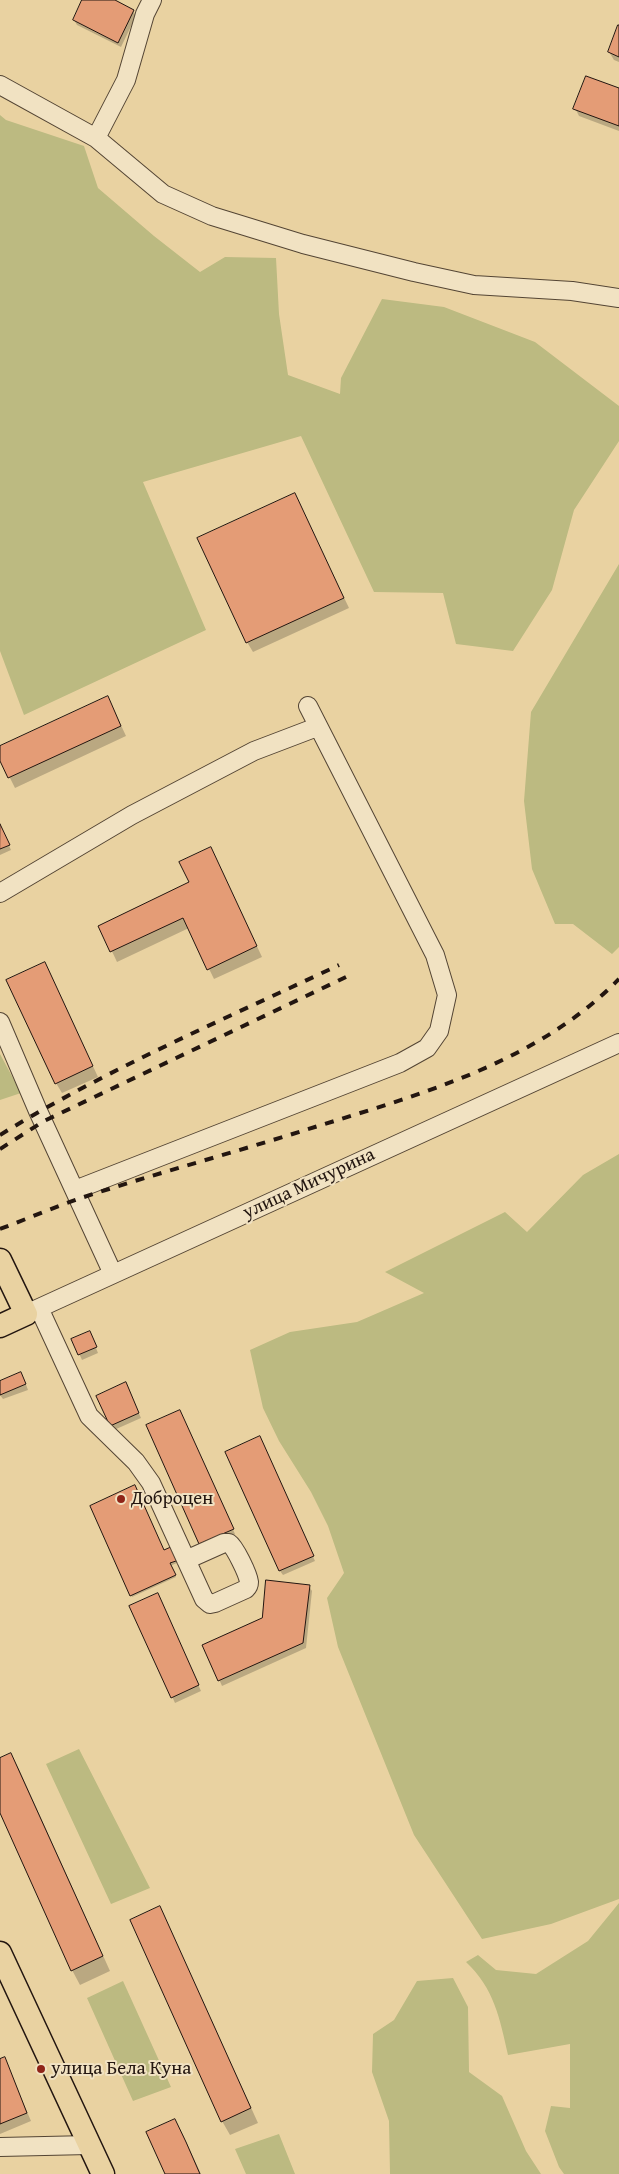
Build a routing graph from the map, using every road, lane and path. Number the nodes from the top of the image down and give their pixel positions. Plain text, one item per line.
1 (152, 0) edge
2 (0, 85) edge
3 (96, 138) junction
4 (619, 298) edge
5 (308, 706) dead end
6 (317, 727) junction
7 (0, 893) edge
8 (0, 1022) edge
9 (619, 1043) edge
10 (75, 1190) junction
11 (0, 1260) edge
12 (113, 1274) junction
13 (32, 1311) junction
14 (0, 1326) edge
15 (186, 1560) dead end
16 (0, 1953) edge
17 (89, 2145) junction
18 (0, 2146) edge
19 (103, 2174) edge

1 - 3 street
2 - 3 street
3 - 4 street
5 - 6 street
6 - 7 street
6 - 10 street
8 - 10 street
9 - 12 street, улица Мичурина
10 - 12 street
11 - 13 main road
12 - 13 street, улица Мичурина
13 - 14 main road, улица Мичурина
13 - 15 street
16 - 17 main road
17 - 18 street
17 - 19 main road

